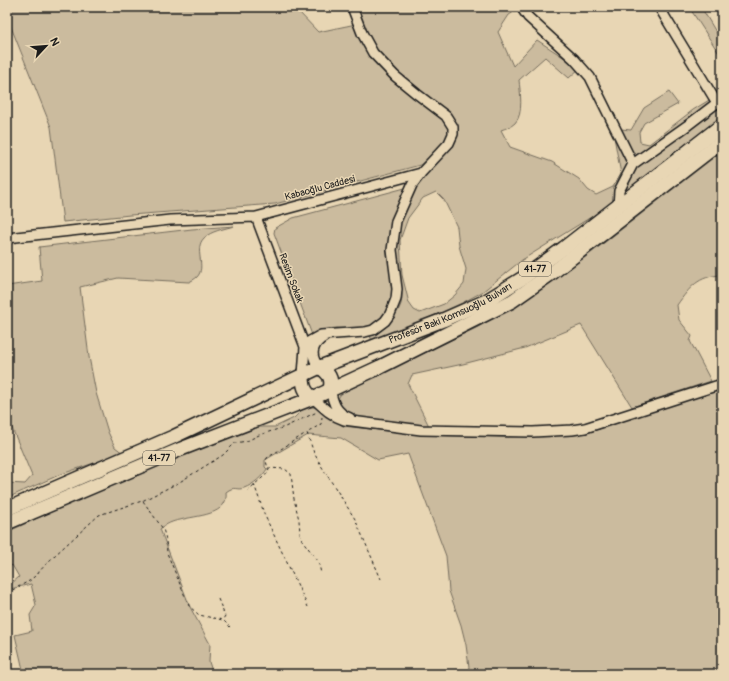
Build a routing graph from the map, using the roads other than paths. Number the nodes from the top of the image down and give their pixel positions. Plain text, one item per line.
1 (352, 7) edge
2 (521, 7) edge
3 (659, 7) edge
4 (720, 101) edge
5 (722, 125) edge
6 (722, 141) edge
7 (633, 164) junction
8 (421, 173) junction
9 (618, 207) junction
10 (256, 217) junction
11 (7, 238) edge
12 (331, 334) junction
13 (305, 347) junction
14 (320, 367) junction
15 (303, 375) junction
16 (722, 384) edge
17 (330, 389) junction
18 (313, 398) junction
19 (357, 421) junction
20 (60, 486) junction
21 (7, 504) edge
22 (7, 509) edge
23 (7, 523) edge

1 - 8 street
2 - 7 street
3 - 4 street
4 - 7 street
5 - 9 highway, Profesör Baki Komsuoğlu Bulvarı / 41-77
6 - 17 highway, Profesör Baki Komsuoğlu Bulvarı / 41-77
7 - 9 street
8 - 10 street, Kabaoğlu Caddesi
8 - 12 street
9 - 14 highway, Profesör Baki Komsuoğlu Bulvarı / 41-77
10 - 11 street, Kabaoğlu Caddesi
10 - 13 street, Resim Sokak
12 - 13 street
12 - 14 street
13 - 15 street
14 - 15 highway
14 - 17 highway
15 - 18 highway
15 - 20 highway, 41-77
16 - 19 street
17 - 18 highway
17 - 19 street
18 - 19 street
18 - 23 highway, 41-77
20 - 21 highway, 41-77
20 - 22 highway

